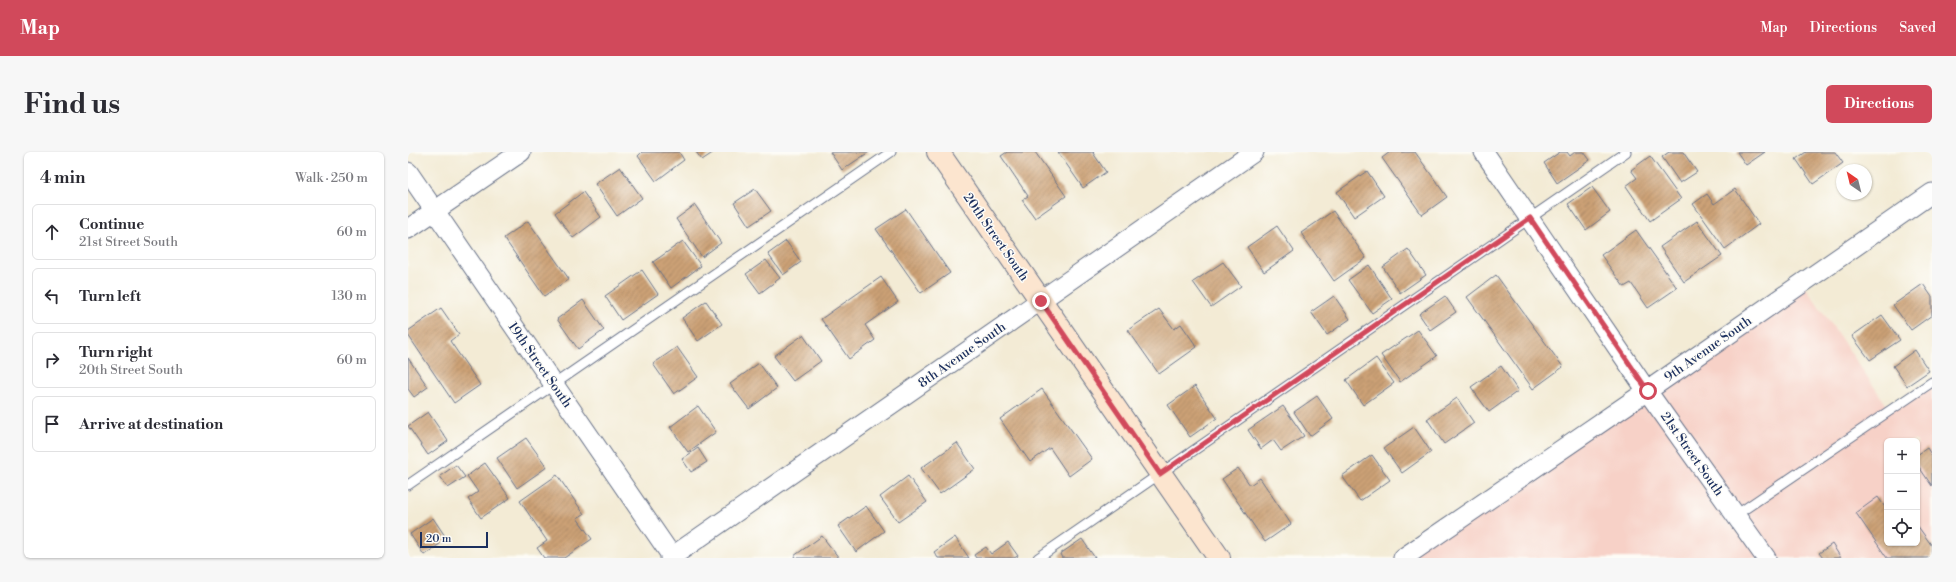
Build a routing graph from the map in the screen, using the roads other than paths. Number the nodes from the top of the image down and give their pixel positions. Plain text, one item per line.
1 (521, 152) edge
2 (891, 152) edge
3 (938, 152) edge
4 (1254, 152) edge
5 (1484, 152) edge
6 (1626, 152) edge
7 (408, 172) edge
8 (1932, 193) edge
9 (434, 212) junction
10 (1530, 218) junction
11 (408, 229) edge
12 (1041, 301) junction
13 (1932, 382) edge
14 (553, 384) junction
15 (1648, 391) junction
16 (1160, 474) junction
17 (408, 485) edge
18 (1736, 515) junction
19 (672, 558) edge
20 (1038, 558) edge
21 (1219, 558) edge
22 (1403, 558) edge
23 (1766, 558) edge

1 - 9 street
2 - 14 lane
3 - 12 street, 20th Street South
4 - 12 street, 8th Avenue South
5 - 10 street, 21st Street South
6 - 10 lane
7 - 9 street, 19th Street South
8 - 15 street, 9th Avenue South
9 - 11 street
9 - 14 street, 19th Street South
10 - 15 street, 21st Street South
10 - 16 lane
12 - 16 street, 20th Street South
12 - 19 street, 8th Avenue South
13 - 18 lane
14 - 17 lane
14 - 19 street, 19th Street South
15 - 18 street, 21st Street South
15 - 22 street, 9th Avenue South
16 - 20 lane
16 - 21 street, 20th Street South
18 - 23 street, 21st Street South

